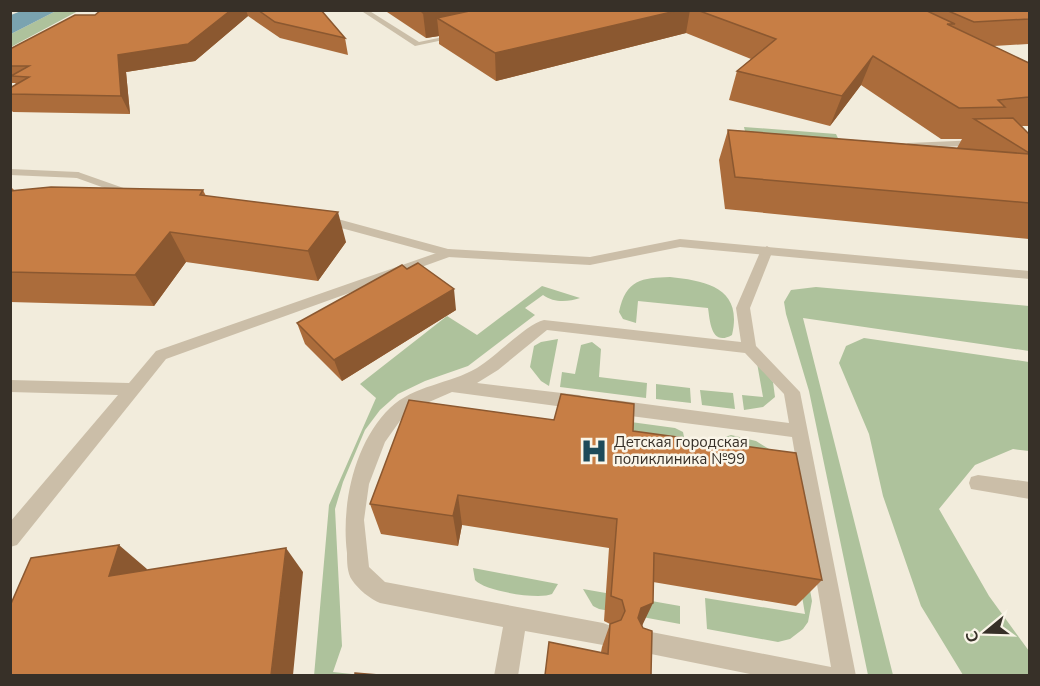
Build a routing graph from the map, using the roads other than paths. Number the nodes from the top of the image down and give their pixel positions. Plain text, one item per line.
1 (363, 10) edge
2 (465, 35) edge
3 (986, 143) edge
4 (908, 146) edge
5 (10, 172) edge
6 (145, 195) edge
7 (310, 215) edge
8 (767, 250) junction
9 (448, 253) junction
10 (1029, 275) edge
11 (749, 348) junction
12 (10, 386) edge
13 (454, 386) junction
14 (131, 389) junction
15 (799, 431) junction
16 (978, 483) dead end
17 (1029, 491) edge
18 (10, 538) edge
19 (516, 618) junction
20 (603, 634) dead end
21 (641, 641) edge
22 (506, 675) edge
23 (823, 675) edge
24 (844, 675) edge

1 - 2 street
3 - 4 street
5 - 6 street
7 - 9 street
8 - 9 street
8 - 10 street
8 - 11 street
9 - 14 street
11 - 13 street
11 - 15 street
12 - 14 street
13 - 15 street
13 - 19 street
14 - 18 street
15 - 24 street
16 - 17 street
19 - 20 street
19 - 22 street
21 - 23 street

